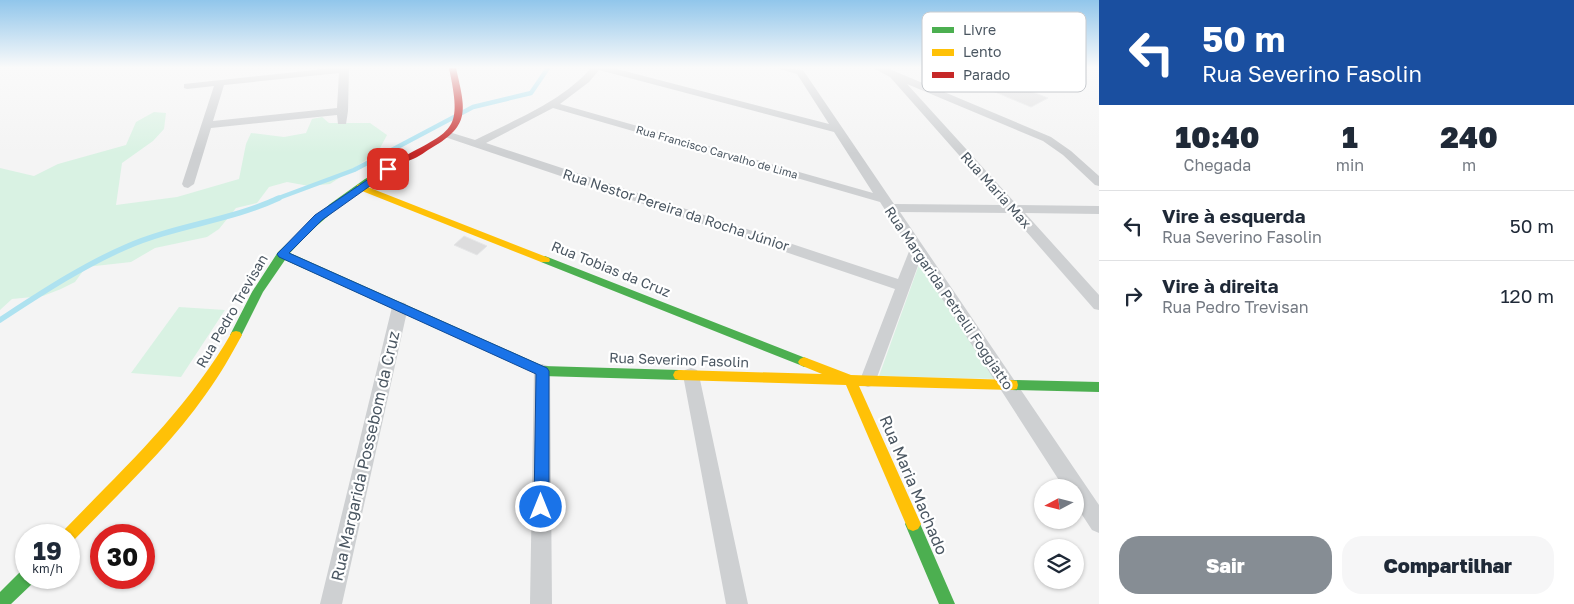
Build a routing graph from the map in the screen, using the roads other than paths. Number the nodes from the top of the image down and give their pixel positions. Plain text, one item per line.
1 (215, 96) edge
2 (343, 96) edge
3 (458, 96) edge
4 (562, 96) edge
5 (709, 96) edge
6 (819, 96) edge
7 (913, 96) edge
8 (946, 96) edge
9 (550, 104) junction
10 (343, 111) junction
11 (342, 122) dead end
12 (206, 125) junction
13 (838, 130) junction
14 (448, 135) junction
15 (476, 144) junction
16 (1099, 182) edge
17 (188, 184) dead end
18 (360, 187) junction
19 (887, 204) junction
20 (1013, 209) junction
21 (1099, 210) edge
22 (917, 249) junction
23 (282, 254) junction
24 (903, 286) junction
25 (1099, 305) edge
26 (400, 307) junction
27 (542, 371) junction
28 (691, 375) junction
29 (850, 380) junction
30 (868, 380) junction
31 (1007, 384) junction
32 (1099, 387) edge
33 (1099, 523) edge
34 (80, 524) edge
35 (15, 589) edge
36 (0, 603) edge
37 (330, 604) edge
38 (541, 604) edge
39 (737, 604) edge
40 (948, 604) edge

1 - 12 street
2 - 10 street
3 - 14 street
4 - 9 street
5 - 13 street
6 - 13 street, Rua Margarida Petrelli Foggiatto
7 - 20 street, Rua Maria Max
8 - 16 street
9 - 15 street
9 - 19 street, Rua Francisco Carvalho de Lima
10 - 11 street
10 - 12 street
12 - 17 street
13 - 19 street, Rua Margarida Petrelli Foggiatto
14 - 15 street, Rua Nestor Pereira da Rocha Júnior
14 - 18 street, Rua Pedro Trevisan
15 - 24 street, Rua Nestor Pereira da Rocha Júnior
18 - 23 street, Rua Pedro Trevisan
18 - 29 street, Rua Tobias da Cruz
19 - 20 street, Rua Francisco Carvalho de Lima
19 - 22 street, Rua Margarida Petrelli Foggiatto
20 - 21 street, Rua Francisco Carvalho de Lima
20 - 25 street, Rua Maria Max
22 - 24 street
22 - 31 street, Rua Margarida Petrelli Foggiatto
23 - 26 street, Rua Severino Fasolin
23 - 34 street, Rua Pedro Trevisan
24 - 30 street
26 - 27 street, Rua Severino Fasolin
26 - 37 street, Rua Margarida Possebom da Cruz
27 - 28 street, Rua Severino Fasolin
27 - 38 street
28 - 29 street, Rua Severino Fasolin
28 - 39 street
29 - 30 street, Rua Severino Fasolin
29 - 40 street, Rua Maria Machado
30 - 31 street, Rua Severino Fasolin
31 - 32 street, Rua Severino Fasolin
31 - 33 street, Rua Margarida Petrelli Foggiatto
35 - 36 street

